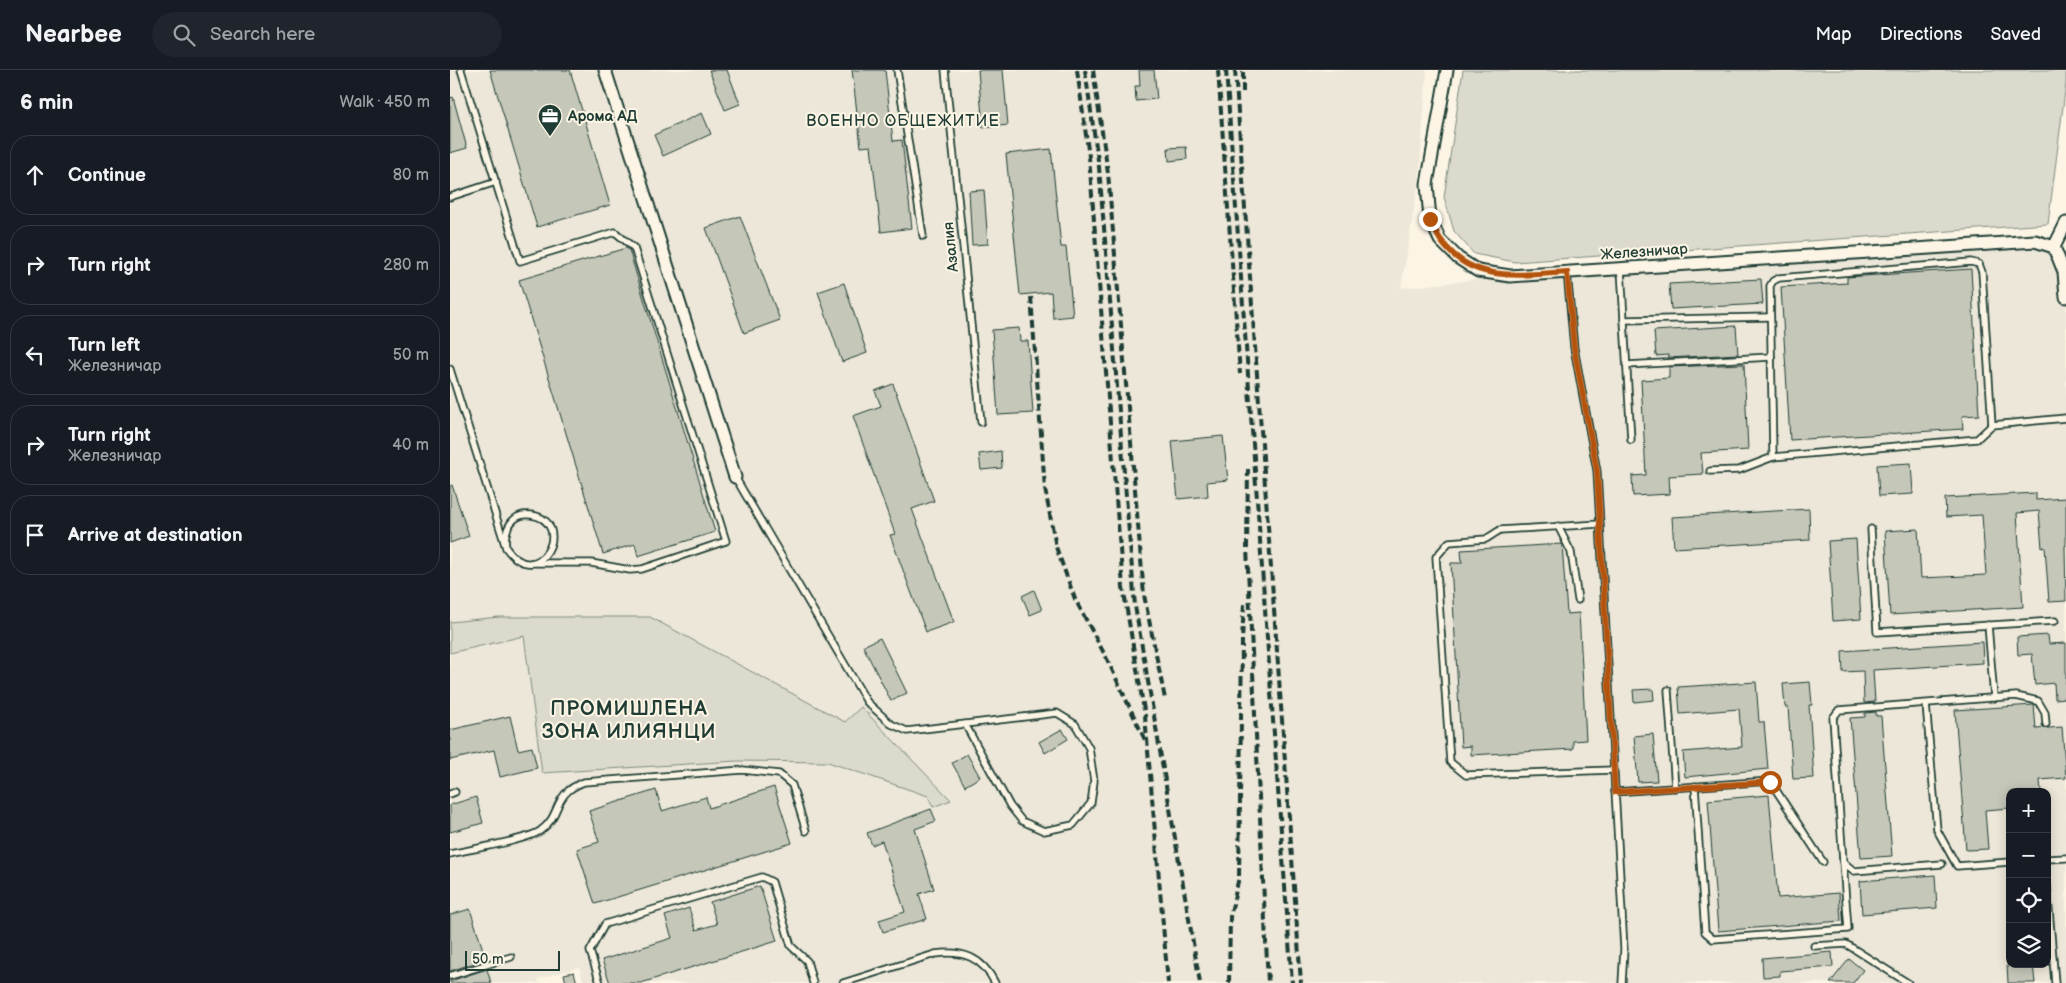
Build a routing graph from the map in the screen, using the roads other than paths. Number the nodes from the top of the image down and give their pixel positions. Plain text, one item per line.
1 (461, 70) edge
2 (604, 70) edge
3 (897, 70) edge
4 (945, 70) edge
5 (1447, 70) edge
6 (496, 182) junction
7 (450, 197) edge
8 (2066, 223) edge
9 (923, 236) dead end
10 (2054, 247) junction
11 (1621, 268) junction
12 (1567, 272) junction
13 (2066, 297) edge
14 (1769, 316) junction
15 (1624, 320) junction
16 (1771, 357) junction
17 (1627, 365) junction
18 (450, 369) edge
19 (2066, 418) edge
20 (981, 422) dead end
21 (1992, 426) junction
22 (1631, 440) dead end
23 (1773, 457) junction
24 (1710, 470) dead end
25 (734, 477) joint
26 (1600, 524) junction
27 (1558, 526) junction
28 (1871, 529) dead end
29 (506, 548) junction
30 (531, 563) junction
31 (1578, 600) dead end
32 (2055, 621) dead end
33 (1988, 625) junction
34 (1668, 690) dead end
35 (1994, 698) junction
36 (1926, 704) junction
37 (965, 724) junction
38 (2046, 724) dead end
39 (1614, 770) junction
40 (1695, 786) junction
41 (1675, 788) junction
42 (1615, 792) junction
43 (806, 831) dead end
44 (450, 854) edge
45 (2066, 858) edge
46 (2051, 859) edge
47 (1823, 862) dead end
48 (1843, 862) junction
49 (2006, 862) edge
50 (1942, 864) dead end
51 (2050, 923) edge
52 (1814, 946) dead end
53 (511, 957) dead end
54 (450, 976) edge
55 (600, 983) edge
56 (814, 983) edge
57 (843, 983) edge
58 (995, 983) edge
59 (1622, 983) edge
60 (1908, 983) edge
61 (2055, 983) edge

1 - 6 lane
2 - 25 street
3 - 9 lane
4 - 20 lane, Азалия
5 - 12 street, Железничар
6 - 7 lane
6 - 30 lane
8 - 10 street
10 - 11 street, Железничар
10 - 13 street
11 - 12 street, Железничар
11 - 15 lane
12 - 26 lane
14 - 15 lane
14 - 16 lane
14 - 21 lane
15 - 17 lane
16 - 17 lane
16 - 23 lane
17 - 22 lane
18 - 29 lane
19 - 21 lane
21 - 23 lane
23 - 24 lane
25 - 37 lane
26 - 27 lane
26 - 39 lane
27 - 31 lane
27 - 39 lane
28 - 33 lane
29 - 30 lane
29 - 30 lane
32 - 33 lane
33 - 35 lane
34 - 41 lane
35 - 36 lane
35 - 38 lane
36 - 48 lane
36 - 49 lane
37 - 37 lane
39 - 42 lane
40 - 41 lane
40 - 47 lane
40 - 48 lane
41 - 42 lane
42 - 59 lane
43 - 44 lane
45 - 46 lane
48 - 50 lane
51 - 61 lane
52 - 60 lane
53 - 54 lane
55 - 56 lane
57 - 58 lane

